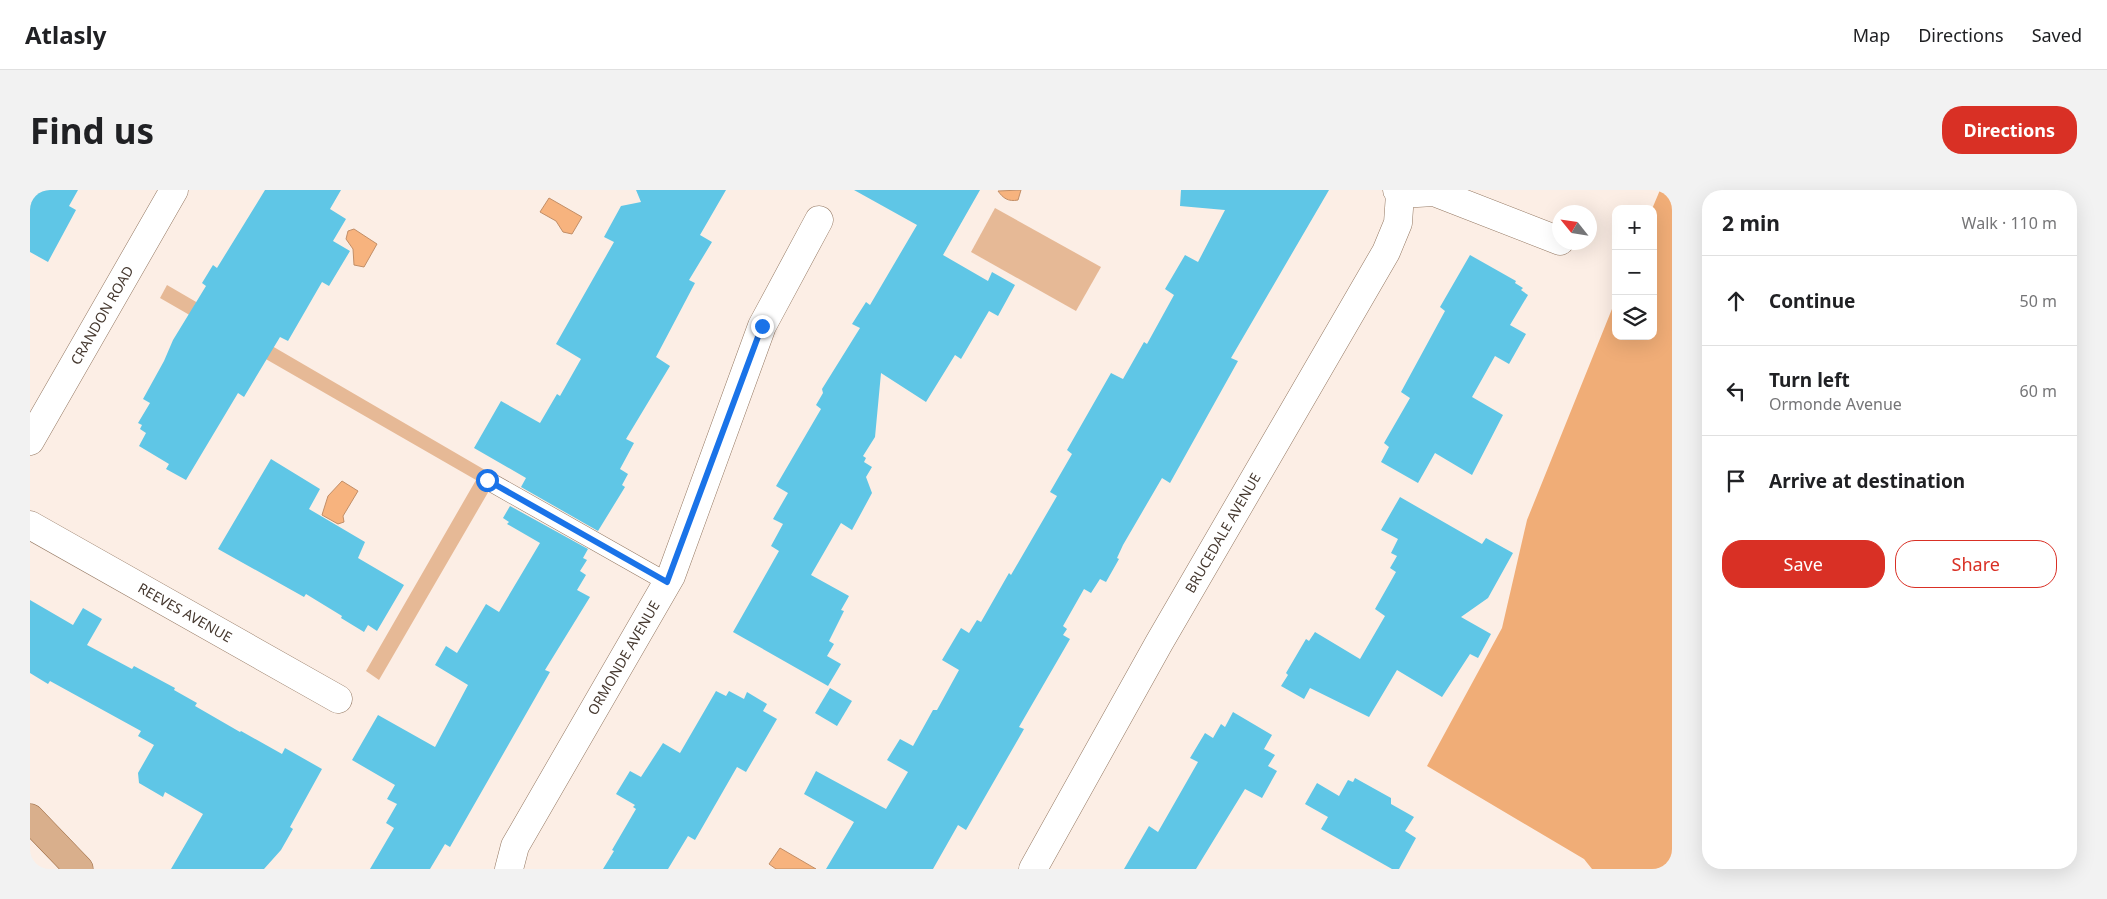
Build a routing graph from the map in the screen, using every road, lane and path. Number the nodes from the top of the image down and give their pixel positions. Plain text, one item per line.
1 (174, 190) edge
2 (1399, 192) edge
3 (819, 220) dead end
4 (1552, 238) edge
5 (30, 440) edge
6 (487, 480) dead end
7 (30, 525) edge
8 (667, 582) junction
9 (338, 700) dead end
10 (30, 818) edge
11 (79, 869) edge
12 (509, 869) edge
13 (1033, 869) edge

1 - 5 street, CRANDON ROAD
2 - 4 street
2 - 13 street, BRUCEDALE AVENUE
3 - 8 street, ORMONDE AVENUE
6 - 8 lane
7 - 9 street, REEVES AVENUE
8 - 12 street, ORMONDE AVENUE
10 - 11 main road

